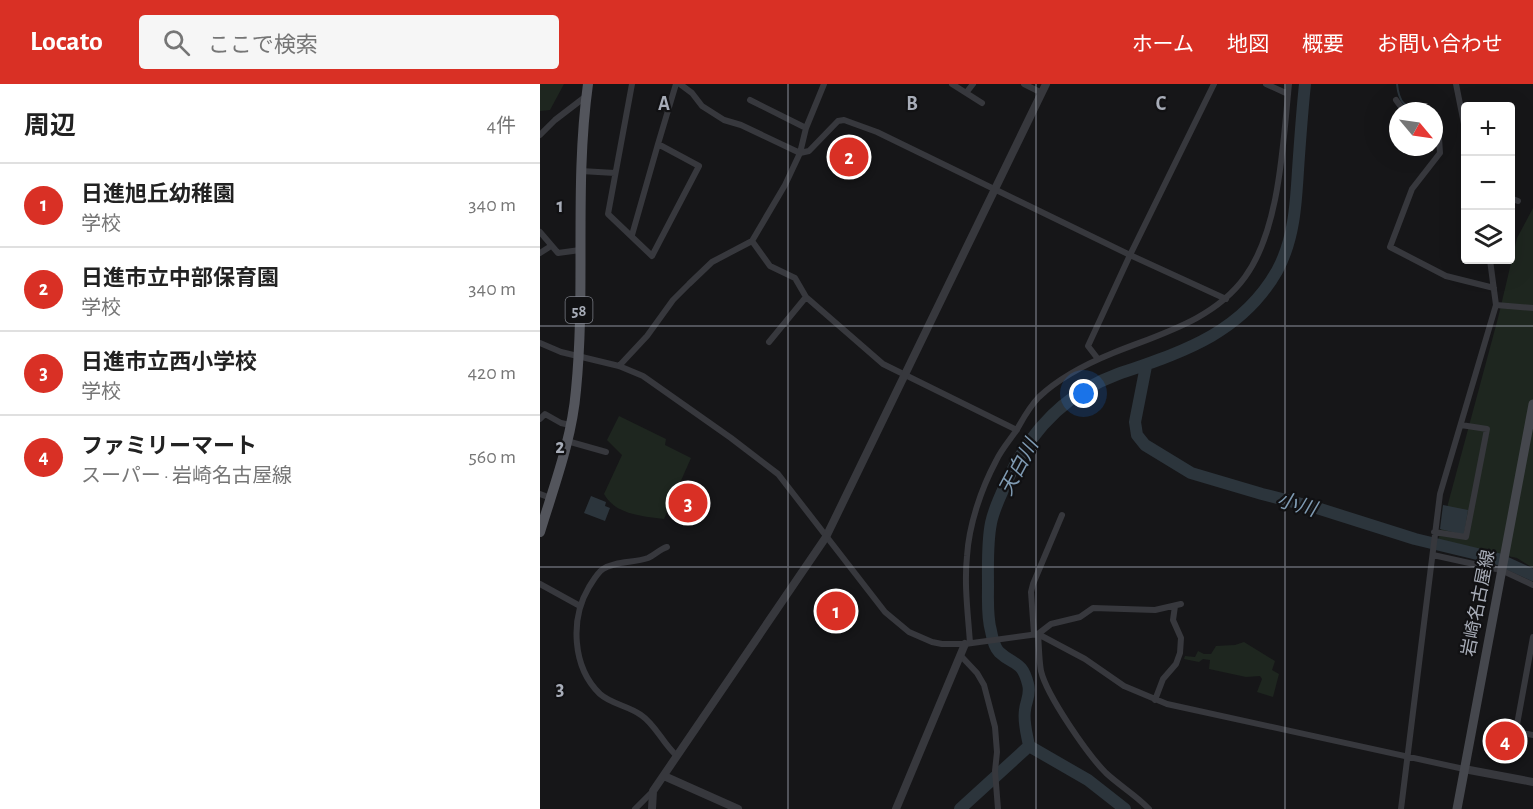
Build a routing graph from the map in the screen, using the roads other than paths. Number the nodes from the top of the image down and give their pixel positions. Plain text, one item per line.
1 (588, 84) edge
2 (632, 84) edge
3 (678, 84) edge
4 (824, 84) edge
5 (952, 84) edge
6 (973, 84) edge
7 (1024, 84) edge
8 (1046, 84) edge
9 (1214, 84) edge
10 (1266, 84) edge
11 (1289, 84) edge
12 (1456, 84) edge
13 (966, 93) junction
14 (1042, 93) junction
15 (1288, 94) junction
16 (586, 96) junction
17 (750, 100) dead end
18 (982, 103) dead end
19 (1461, 109) edge
20 (806, 128) junction
21 (540, 135) edge
22 (658, 144) junction
23 (800, 153) junction
24 (1438, 156) edge
25 (581, 171) junction
26 (615, 173) junction
27 (996, 188) junction
28 (1515, 200) edge
29 (1518, 201) dead end
30 (540, 232) edge
31 (632, 236) junction
32 (752, 241) junction
33 (550, 246) junction
34 (580, 250) junction
35 (540, 253) edge
36 (1130, 255) junction
37 (1491, 264) edge
38 (1494, 288) junction
39 (806, 297) junction
40 (1226, 299) junction
41 (1496, 305) junction
42 (1533, 308) edge
43 (769, 342) dead end
44 (540, 344) edge
45 (579, 356) junction
46 (1098, 359) junction
47 (619, 366) junction
48 (906, 375) junction
49 (1533, 404) edge
50 (540, 419) edge
51 (570, 425) junction
52 (1461, 425) junction
53 (1017, 430) junction
54 (1530, 437) edge
55 (567, 441) junction
56 (606, 452) dead end
57 (545, 496) edge
58 (1062, 515) dead end
59 (540, 532) edge
60 (1434, 535) junction
61 (826, 537) junction
62 (667, 547) dead end
63 (1433, 553) junction
64 (1502, 568) junction
65 (540, 584) edge
66 (1533, 585) edge
67 (580, 606) junction
68 (1036, 634) junction
69 (1533, 636) edge
70 (968, 643) junction
71 (961, 656) junction
72 (1155, 700) junction
73 (1533, 735) edge
74 (677, 756) junction
75 (1408, 758) junction
76 (1464, 769) junction
77 (664, 776) junction
78 (1533, 782) edge
79 (653, 791) junction
80 (635, 809) edge
81 (652, 809) edge
82 (738, 809) edge
83 (896, 809) edge
84 (998, 809) edge
85 (1149, 809) edge
86 (1401, 809) edge
87 (1457, 809) edge

1 - 16 main road, 58
2 - 26 street
3 - 22 street
3 - 23 street
4 - 20 street
5 - 13 street
6 - 13 street
7 - 14 street
8 - 14 street
9 - 36 street
10 - 15 street
11 - 15 street
12 - 19 street
13 - 18 street
14 - 27 street
15 - 40 street
16 - 21 street
16 - 25 main road, 58
17 - 20 street
20 - 23 street
22 - 31 street
22 - 31 street
23 - 27 street
23 - 32 street
24 - 38 street
25 - 26 street
25 - 34 main road, 58
26 - 31 street
27 - 36 street
27 - 48 street
28 - 29 street
30 - 33 street
32 - 39 street
32 - 47 street
33 - 34 street
33 - 35 street
34 - 45 main road, 58
36 - 40 street
36 - 46 street
37 - 38 street
38 - 41 street
39 - 43 street
39 - 48 street
40 - 46 street
41 - 42 street
41 - 52 street
44 - 45 street
45 - 47 street
45 - 51 main road, 58
46 - 53 street
47 - 61 street
48 - 53 street
48 - 61 street
49 - 54 main road, 岩崎名古屋線
50 - 51 street
51 - 55 main road, 58
52 - 60 street
52 - 60 street
53 - 70 street
54 - 64 main road, 岩崎名古屋線
55 - 56 street
55 - 57 main road, 58
57 - 59 main road, 58
58 - 68 street
60 - 63 street
61 - 70 street
61 - 74 street
62 - 67 street
63 - 64 street
63 - 75 street
64 - 66 street
64 - 76 main road, 岩崎名古屋線
65 - 67 street
67 - 74 street
68 - 70 street
68 - 72 street
68 - 72 street
68 - 85 street
69 - 73 street
70 - 71 street
71 - 83 street
71 - 84 street
72 - 75 street
74 - 77 street
75 - 76 street
75 - 86 street
76 - 78 street
76 - 87 main road, 岩崎名古屋線
77 - 79 street
77 - 82 street
79 - 80 street
79 - 81 street

